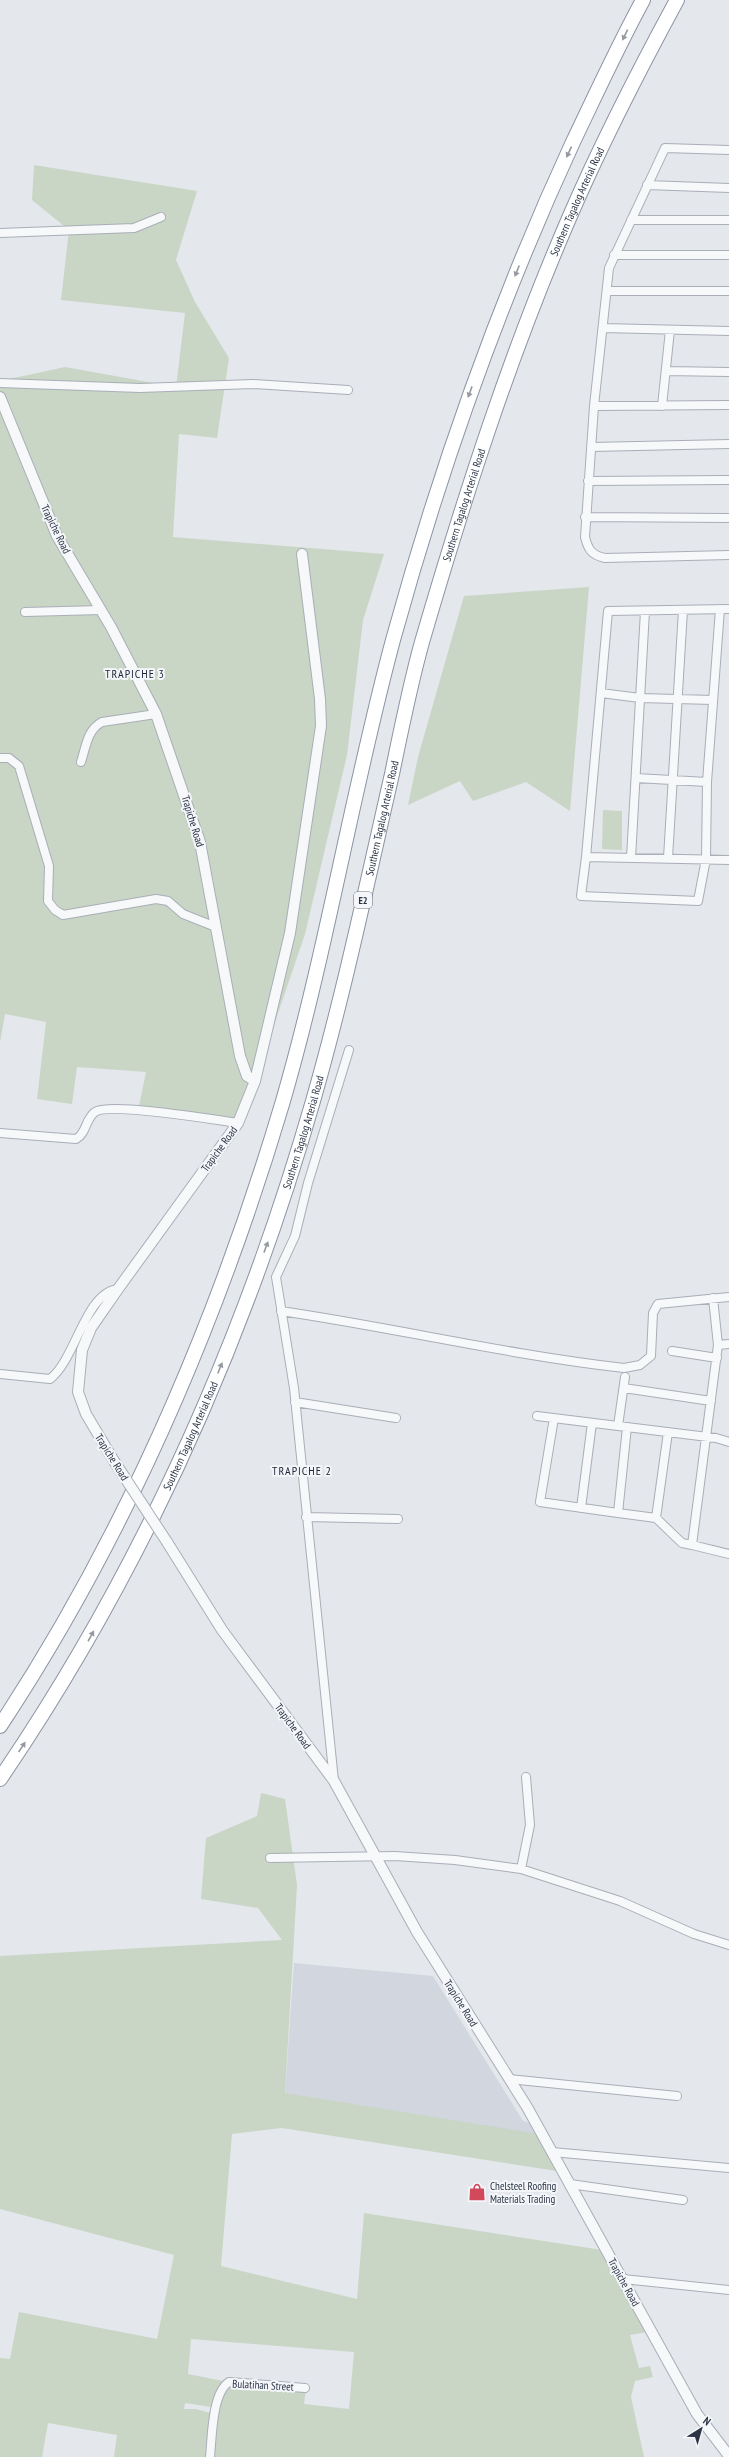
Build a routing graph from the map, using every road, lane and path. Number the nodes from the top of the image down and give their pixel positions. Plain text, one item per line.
1 (643, 0) edge
2 (677, 0) edge
3 (729, 150) edge
4 (647, 185) junction
5 (729, 188) edge
6 (161, 216) dead end
7 (631, 220) junction
8 (729, 220) edge
9 (0, 233) edge
10 (614, 255) junction
11 (729, 255) edge
12 (607, 291) junction
13 (729, 291) edge
14 (603, 328) junction
15 (670, 330) junction
16 (729, 331) edge
17 (666, 371) junction
18 (729, 372) edge
19 (0, 383) edge
20 (348, 390) dead end
21 (0, 398) edge
22 (729, 405) edge
23 (594, 406) junction
24 (662, 406) junction
25 (729, 444) edge
26 (591, 447) junction
27 (729, 480) edge
28 (588, 481) junction
29 (585, 517) junction
30 (729, 518) edge
31 (302, 554) dead end
32 (729, 556) edge
33 (720, 609) junction
34 (729, 609) edge
35 (102, 610) junction
36 (683, 610) junction
37 (645, 611) junction
38 (25, 612) dead end
39 (600, 693) junction
40 (640, 698) junction
41 (677, 700) junction
42 (713, 700) junction
43 (156, 714) junction
44 (0, 758) edge
45 (81, 762) dead end
46 (636, 778) junction
47 (673, 781) junction
48 (707, 782) junction
49 (586, 857) junction
50 (631, 858) junction
51 (668, 858) junction
52 (706, 859) junction
53 (729, 860) edge
54 (216, 927) junction
55 (349, 1050) dead end
56 (255, 1081) junction
57 (238, 1123) junction
58 (0, 1133) edge
59 (118, 1289) junction
60 (729, 1297) edge
61 (713, 1298) junction
62 (281, 1312) junction
63 (729, 1344) edge
64 (718, 1345) junction
65 (672, 1351) dead end
66 (716, 1358) junction
67 (0, 1374) edge
68 (625, 1377) dead end
69 (624, 1388) junction
70 (711, 1401) junction
71 (295, 1402) junction
72 (537, 1416) dead end
73 (396, 1418) dead end
74 (554, 1418) junction
75 (592, 1423) junction
76 (618, 1426) junction
77 (627, 1427) junction
78 (668, 1432) junction
79 (706, 1436) junction
80 (729, 1442) edge
81 (581, 1508) junction
82 (618, 1513) junction
83 (306, 1517) junction
84 (656, 1518) junction
85 (398, 1519) dead end
86 (692, 1545) junction
87 (729, 1554) edge
88 (0, 1726) edge
89 (526, 1777) dead end
90 (0, 1779) edge
91 (334, 1781) junction
92 (375, 1855) junction
93 (270, 1858) dead end
94 (521, 1869) junction
95 (729, 1946) edge
96 (509, 2079) junction
97 (677, 2096) dead end
98 (552, 2152) junction
99 (729, 2168) edge
100 (570, 2184) junction
101 (683, 2200) dead end
102 (623, 2279) junction
103 (729, 2290) edge
104 (305, 2388) dead end
105 (729, 2456) edge
106 (210, 2457) edge

1 -> 88 highway
90 -> 2 highway, Southern Tagalog Arterial Road / E2
3 - 4 street
4 - 5 street
4 - 7 street
6 - 9 street
7 - 8 street
7 - 10 street
10 - 11 street
10 - 12 street
12 - 13 street
12 - 14 street
14 - 15 street
14 - 23 street
15 - 16 street
15 - 17 street
17 - 18 street
17 - 24 street
19 - 20 street
21 - 35 street, Trapiche Road
22 - 24 street
23 - 24 street
23 - 26 street
25 - 26 street
26 - 28 street
27 - 28 street
28 - 29 street
29 - 30 street
29 - 32 street
31 - 56 street
33 - 34 street
33 - 36 street
33 - 42 street
35 - 38 street
35 - 43 street, Trapiche Road
36 - 37 street
36 - 41 street
37 - 39 street
37 - 40 street
39 - 40 street
39 - 49 street
40 - 41 street
40 - 46 street
41 - 42 street
41 - 47 street
42 - 48 street
43 - 45 street
43 - 54 street, Trapiche Road
44 - 54 street
46 - 47 street
46 - 50 street
47 - 48 street
47 - 51 street
48 - 52 street
49 - 50 street
49 - 52 street
50 - 51 street
51 - 52 street
52 - 53 street
54 - 56 street, Trapiche Road
55 - 62 street
56 - 57 street, Trapiche Road
57 - 58 street
57 - 59 street, Trapiche Road
59 - 67 street
59 - 91 street, Trapiche Road, bridge
60 - 61 street
61 - 62 street
61 - 64 street
62 - 71 street
63 - 64 street
64 - 66 street
65 - 66 street
66 - 70 street
68 - 69 street
69 - 70 street
69 - 76 street
70 - 79 street
71 - 73 street
71 - 83 street
72 - 74 street
74 - 75 street
74 - 81 street
75 - 76 street
75 - 81 street
76 - 77 street
77 - 78 street
77 - 82 street
78 - 79 street
78 - 84 street
79 - 80 street
79 - 86 street
81 - 82 street
82 - 84 street
83 - 85 street
83 - 91 street
84 - 86 street
86 - 87 street
89 - 94 street
91 - 92 street, Trapiche Road
92 - 93 street
92 - 94 street
92 - 96 street, Trapiche Road
94 - 95 street
96 - 97 street
96 - 98 street, Trapiche Road
98 - 99 street
98 - 100 street, Trapiche Road
100 - 101 street
100 - 102 street, Trapiche Road
102 - 103 street
102 - 105 street, Trapiche Road
104 - 106 street, Bulatihan Street

